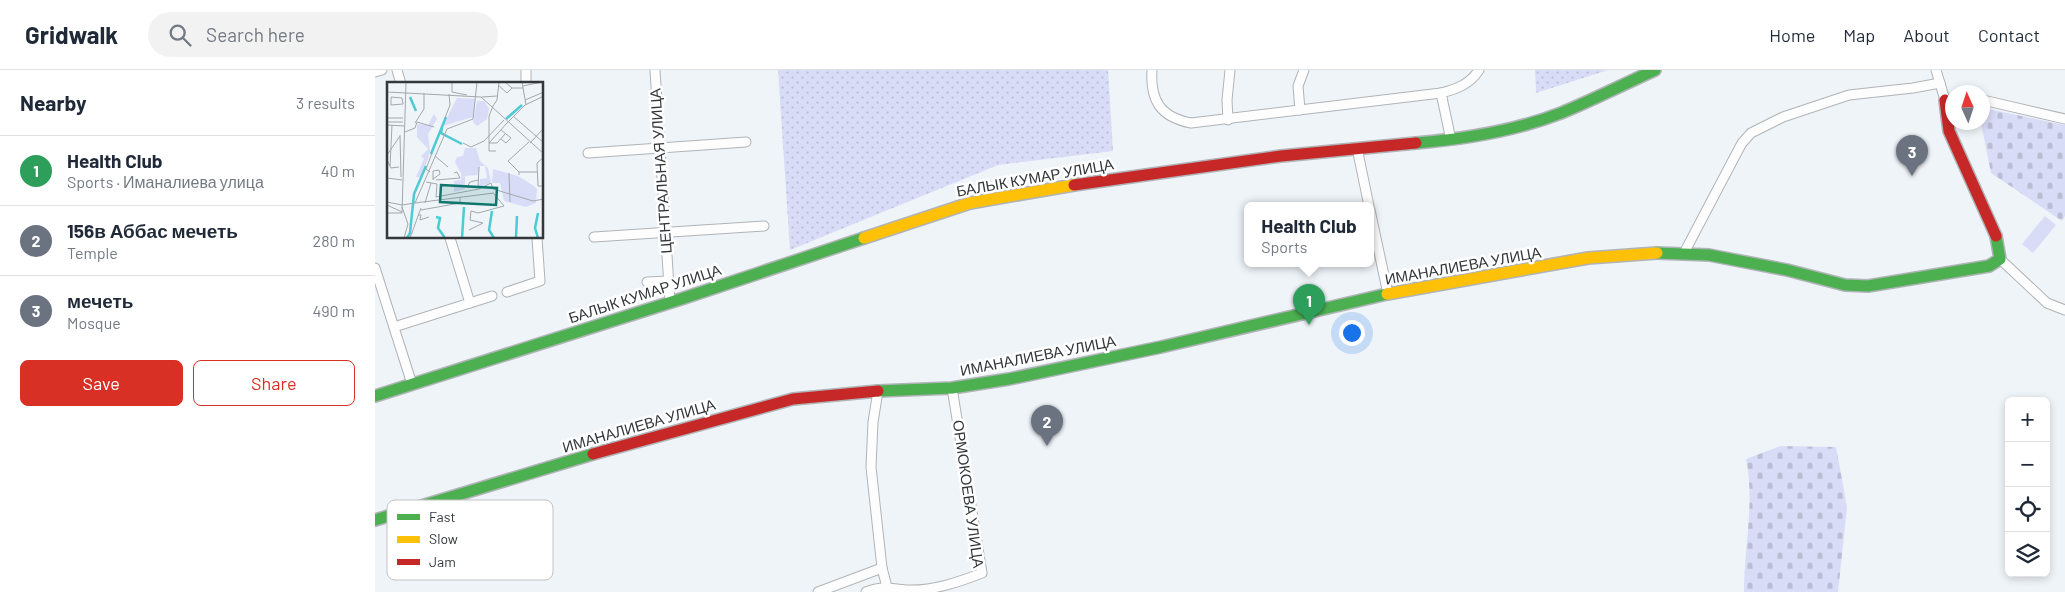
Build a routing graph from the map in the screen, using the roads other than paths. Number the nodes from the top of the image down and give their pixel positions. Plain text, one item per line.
1 (382, 70) edge
2 (655, 70) edge
3 (1152, 70) edge
4 (1230, 70) edge
5 (1304, 70) edge
6 (1479, 70) edge
7 (1655, 70) edge
8 (1936, 70) edge
9 (375, 72) edge
10 (1940, 82) junction
11 (1945, 91) edge
12 (1441, 93) junction
13 (1990, 102) edge
14 (1300, 110) junction
15 (2065, 119) edge
16 (1228, 120) junction
17 (1949, 130) edge
18 (1451, 140) junction
19 (746, 142) dead end
20 (1357, 148) junction
21 (660, 149) junction
22 (588, 153) dead end
23 (1368, 202) edge
24 (764, 226) dead end
25 (1374, 229) edge
26 (665, 232) junction
27 (594, 237) dead end
28 (450, 239) edge
29 (537, 239) edge
30 (1684, 253) junction
31 (2000, 259) junction
32 (375, 268) edge
33 (668, 281) junction
34 (647, 282) dead end
35 (507, 292) dead end
36 (1388, 294) junction
37 (492, 296) dead end
38 (670, 302) junction
39 (471, 303) junction
40 (2065, 310) edge
41 (394, 328) junction
42 (411, 384) junction
43 (952, 388) junction
44 (878, 391) junction
45 (375, 396) edge
46 (441, 500) edge
47 (387, 516) edge
48 (375, 520) edge
49 (881, 568) junction
50 (887, 587) junction
51 (817, 592) edge
52 (866, 592) edge

1 - 9 street
2 - 21 street, ЦЕНТРАЛЬНАЯ УЛИЦА
3 - 16 street
4 - 16 street
5 - 14 street
6 - 12 street
7 - 18 street, БАЛЫК КУМАР УЛИЦА
8 - 10 street
10 - 11 street
10 - 30 street
12 - 14 street
12 - 18 street
13 - 15 street
14 - 16 street
17 - 31 street
18 - 20 street, БАЛЫК КУМАР УЛИЦА
19 - 21 street
20 - 23 street
20 - 38 street, БАЛЫК КУМАР УЛИЦА
21 - 22 street
21 - 26 street, ЦЕНТРАЛЬНАЯ УЛИЦА
24 - 26 street
25 - 36 street
26 - 27 street
26 - 33 street, ЦЕНТРАЛЬНАЯ УЛИЦА
28 - 39 street
29 - 35 street
30 - 31 street, ИМАНАЛИЕВА УЛИЦА
30 - 36 street, ИМАНАЛИЕВА УЛИЦА
31 - 40 street
32 - 41 street
33 - 34 street
33 - 38 street, ЦЕНТРАЛЬНАЯ УЛИЦА
36 - 43 street, ИМАНАЛИЕВА УЛИЦА
37 - 39 street
38 - 42 street, БАЛЫК КУМАР УЛИЦА
39 - 41 street
41 - 42 street
42 - 45 street, БАЛЫК КУМАР УЛИЦА
43 - 44 street, ИМАНАЛИЕВА УЛИЦА
43 - 50 street, ОРМОКОЕВА УЛИЦА
44 - 46 street, ИМАНАЛИЕВА УЛИЦА
44 - 49 street
47 - 48 street, ИМАНАЛИЕВА УЛИЦА
49 - 50 street
49 - 51 street
50 - 52 street, ОРМОКОЕВА УЛИЦА

